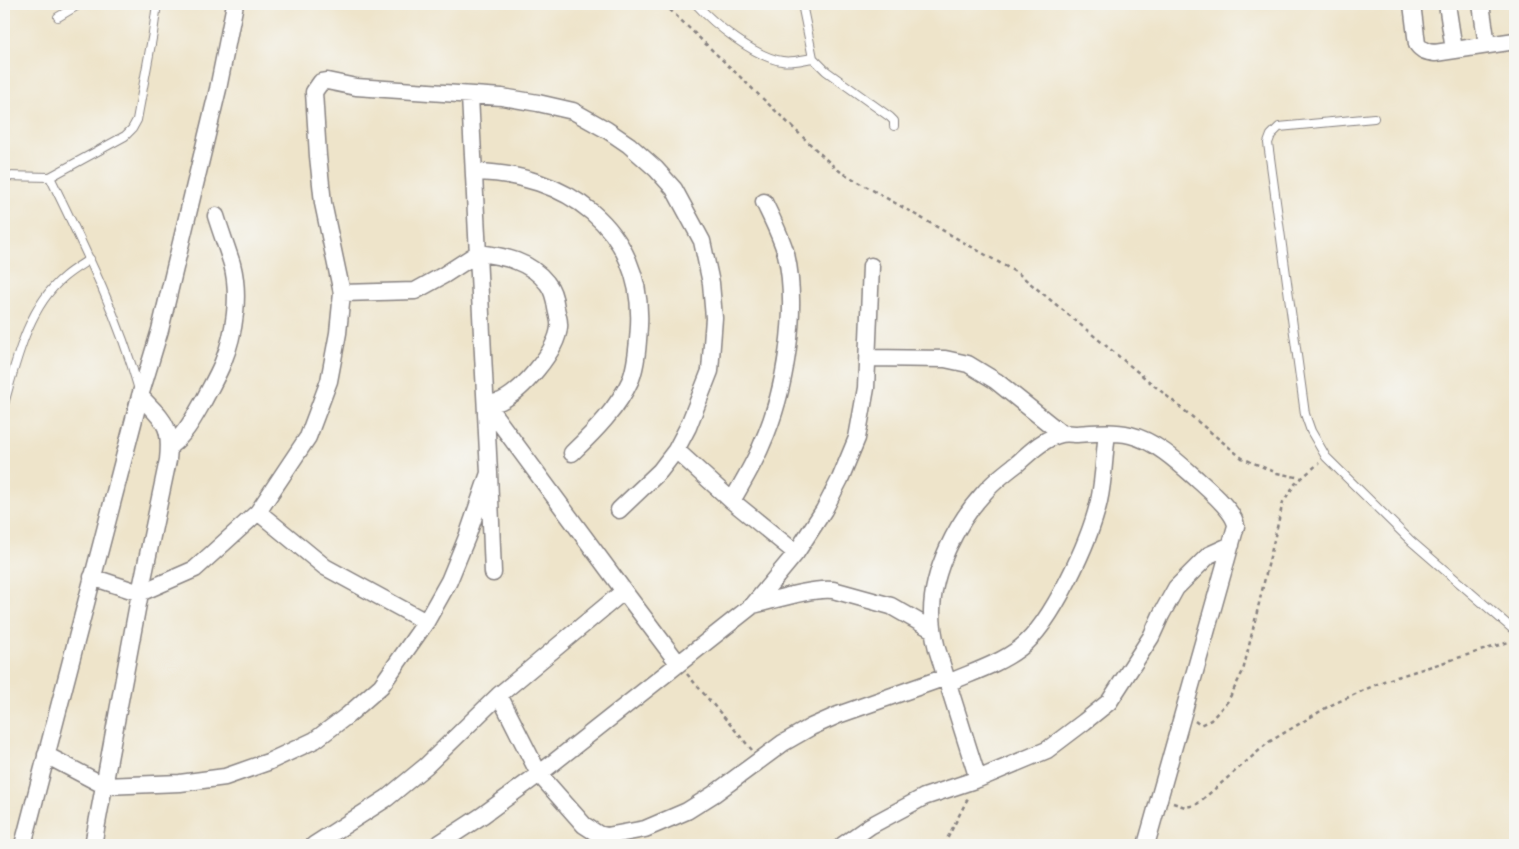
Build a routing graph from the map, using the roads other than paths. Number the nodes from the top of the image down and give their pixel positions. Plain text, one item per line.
1 (80, 4) edge
2 (157, 4) edge
3 (235, 4) edge
4 (696, 4) edge
5 (802, 4) edge
6 (1412, 4) edge
7 (1447, 4) edge
8 (1481, 4) edge
9 (58, 17) dead end
10 (1515, 41) edge
11 (1487, 45) junction
12 (1454, 50) junction
13 (813, 58) junction
14 (470, 96) junction
15 (1374, 118) dead end
16 (894, 126) dead end
17 (474, 172) junction
18 (4, 176) edge
19 (50, 177) junction
20 (764, 202) dead end
21 (216, 216) dead end
22 (478, 252) junction
23 (90, 259) junction
24 (871, 266) dead end
25 (342, 293) junction
26 (868, 358) junction
27 (140, 396) junction
28 (4, 404) edge
29 (486, 404) junction
30 (1107, 433) junction
31 (1062, 434) junction
32 (170, 446) junction
33 (676, 450) junction
34 (572, 453) dead end
35 (489, 473) junction
36 (732, 501) junction
37 (619, 510) dead end
38 (258, 512) junction
39 (1231, 545) junction
40 (796, 553) junction
41 (492, 573) dead end
42 (92, 577) junction
43 (624, 591) junction
44 (140, 593) junction
45 (753, 605) junction
46 (426, 622) junction
47 (933, 630) junction
48 (1515, 631) edge
49 (678, 663) junction
50 (947, 680) junction
51 (499, 695) junction
52 (46, 755) junction
53 (539, 774) junction
54 (978, 779) junction
55 (105, 786) junction
56 (24, 845) edge
57 (93, 845) edge
58 (314, 845) edge
59 (437, 845) edge
60 (843, 845) edge
61 (1146, 845) edge

1 - 9 lane
2 - 19 lane
3 - 27 street
4 - 13 lane
5 - 13 lane
6 - 12 street
7 - 12 street
8 - 11 street
10 - 11 street
11 - 12 street
13 - 16 lane
14 - 17 street
14 - 25 street
14 - 33 street
15 - 48 lane
17 - 22 street
17 - 34 street
18 - 19 lane
19 - 23 lane
20 - 36 street
21 - 32 street
22 - 25 street
22 - 29 street
22 - 29 street
23 - 27 lane
23 - 28 lane
24 - 26 street
25 - 38 street
26 - 31 street
26 - 40 street
27 - 32 street
27 - 42 street
29 - 35 street
29 - 43 street
30 - 31 street
30 - 39 street
30 - 50 street
31 - 47 street
32 - 44 street
33 - 36 street
33 - 37 street
35 - 41 street
35 - 46 street
36 - 40 street
38 - 44 street
38 - 46 street
39 - 54 street
39 - 61 street
40 - 45 street
42 - 44 street
42 - 52 street
43 - 49 street
43 - 51 street
44 - 55 street
45 - 47 street
45 - 49 street
46 - 55 street
47 - 50 street
49 - 53 street
50 - 53 street
50 - 54 street
51 - 53 street
51 - 58 street
52 - 55 street
52 - 56 street
53 - 59 street
54 - 60 street
55 - 57 street

